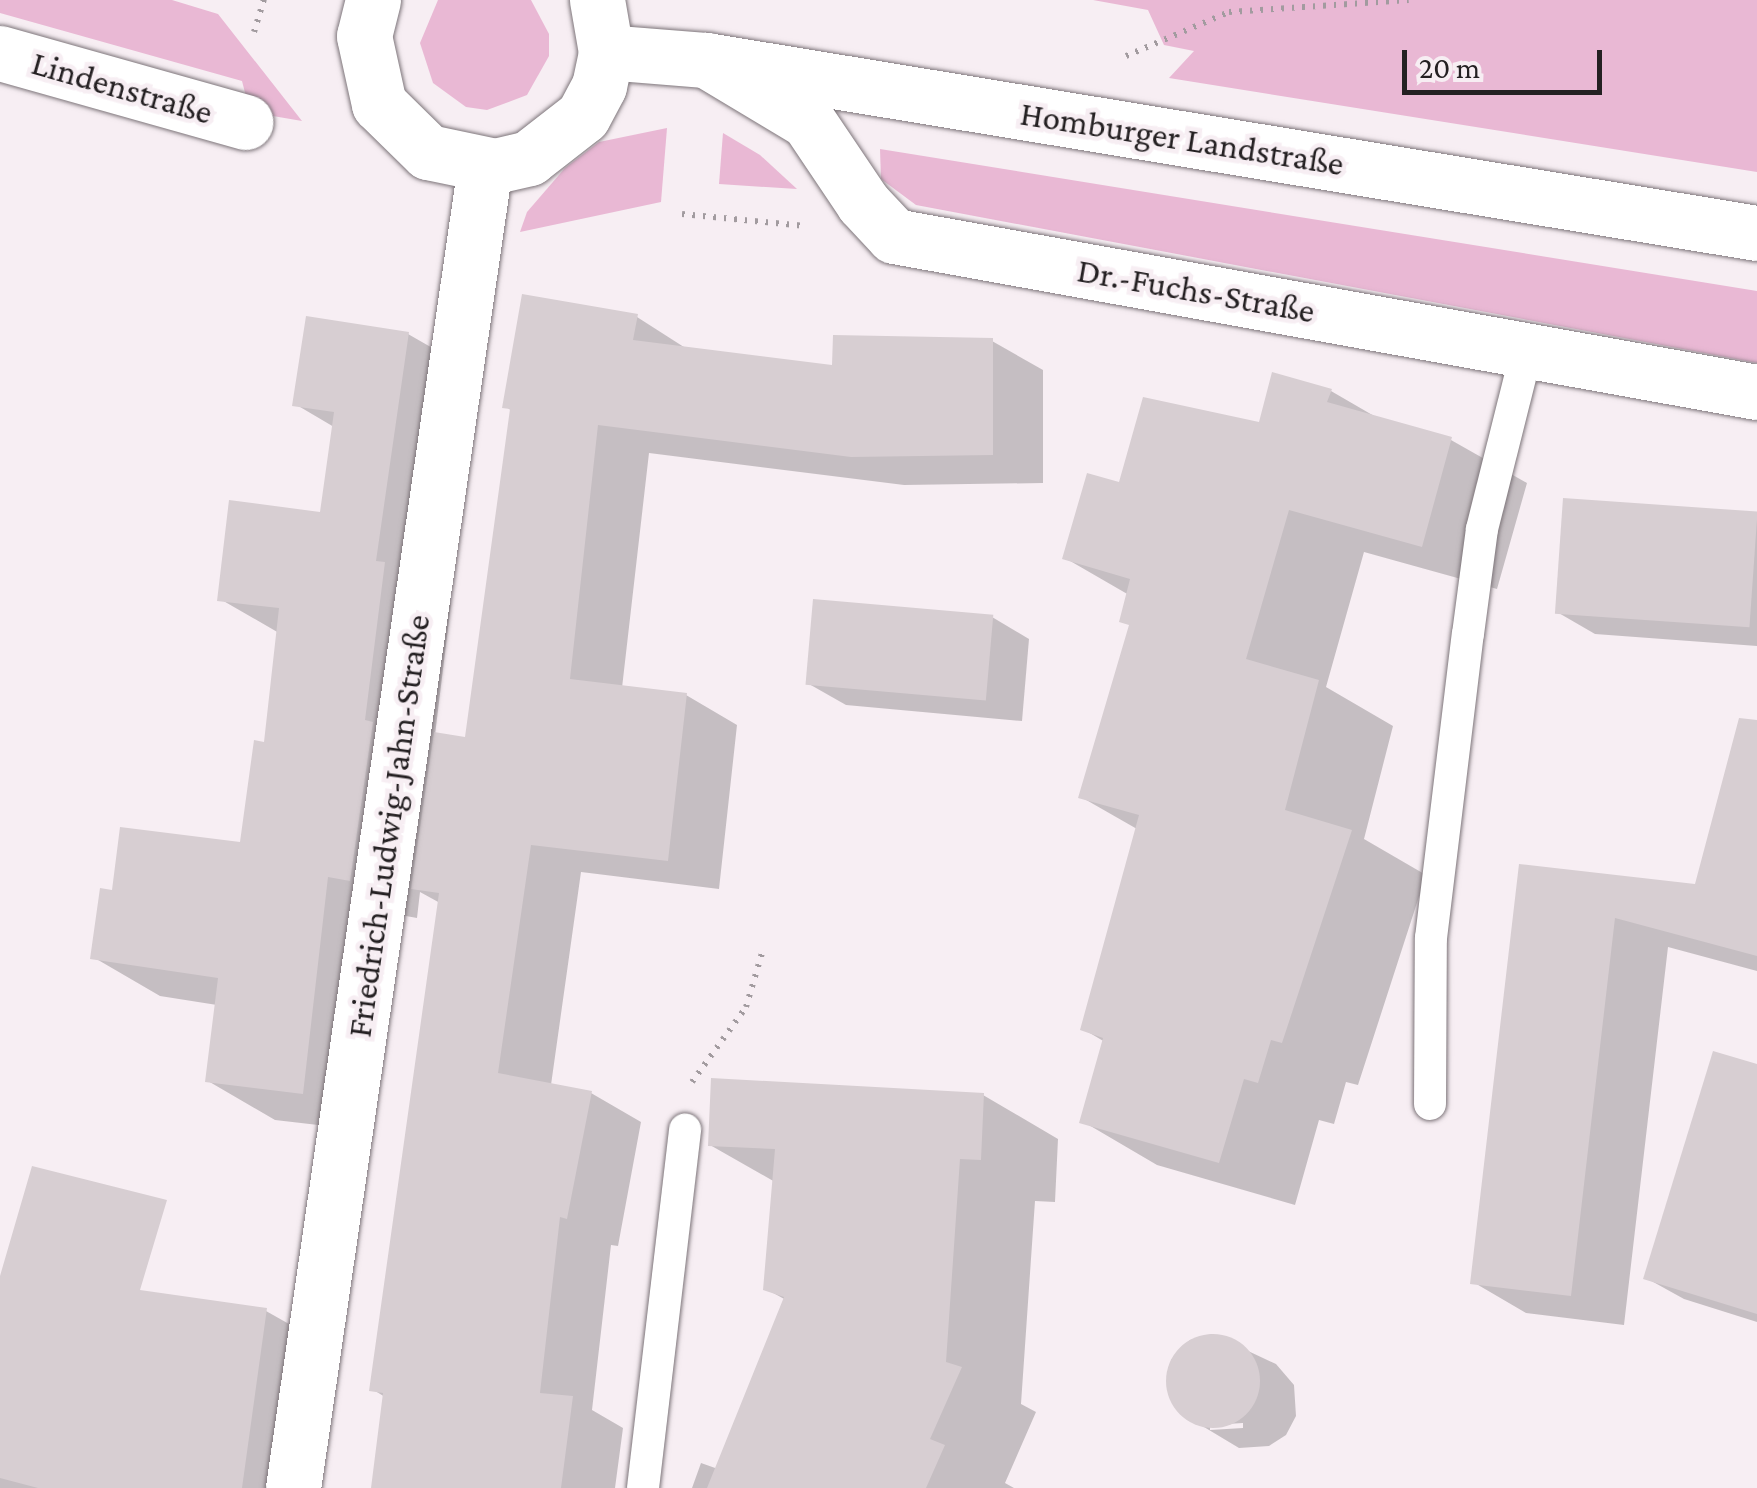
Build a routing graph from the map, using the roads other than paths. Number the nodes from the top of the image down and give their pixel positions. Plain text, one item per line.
1 (368, 1) edge
2 (602, 26) edge
3 (0, 53) edge
4 (706, 60) junction
5 (245, 122) dead end
6 (485, 165) junction
7 (1757, 234) edge
8 (1526, 350) junction
9 (1757, 392) edge
10 (1430, 1104) dead end
11 (685, 1129) road end
12 (294, 1488) edge
13 (643, 1488) edge

1 - 6 street
2 - 4 street, Homburger Landstraße
2 - 6 street
3 - 5 street, Lindenstraße
4 - 7 street, Homburger Landstraße
4 - 8 street, Dr.-Fuchs-Straße
6 - 12 street, Friedrich-Ludwig-Jahn-Straße
8 - 9 street, Dr.-Fuchs-Straße
8 - 10 lane
11 - 13 lane

